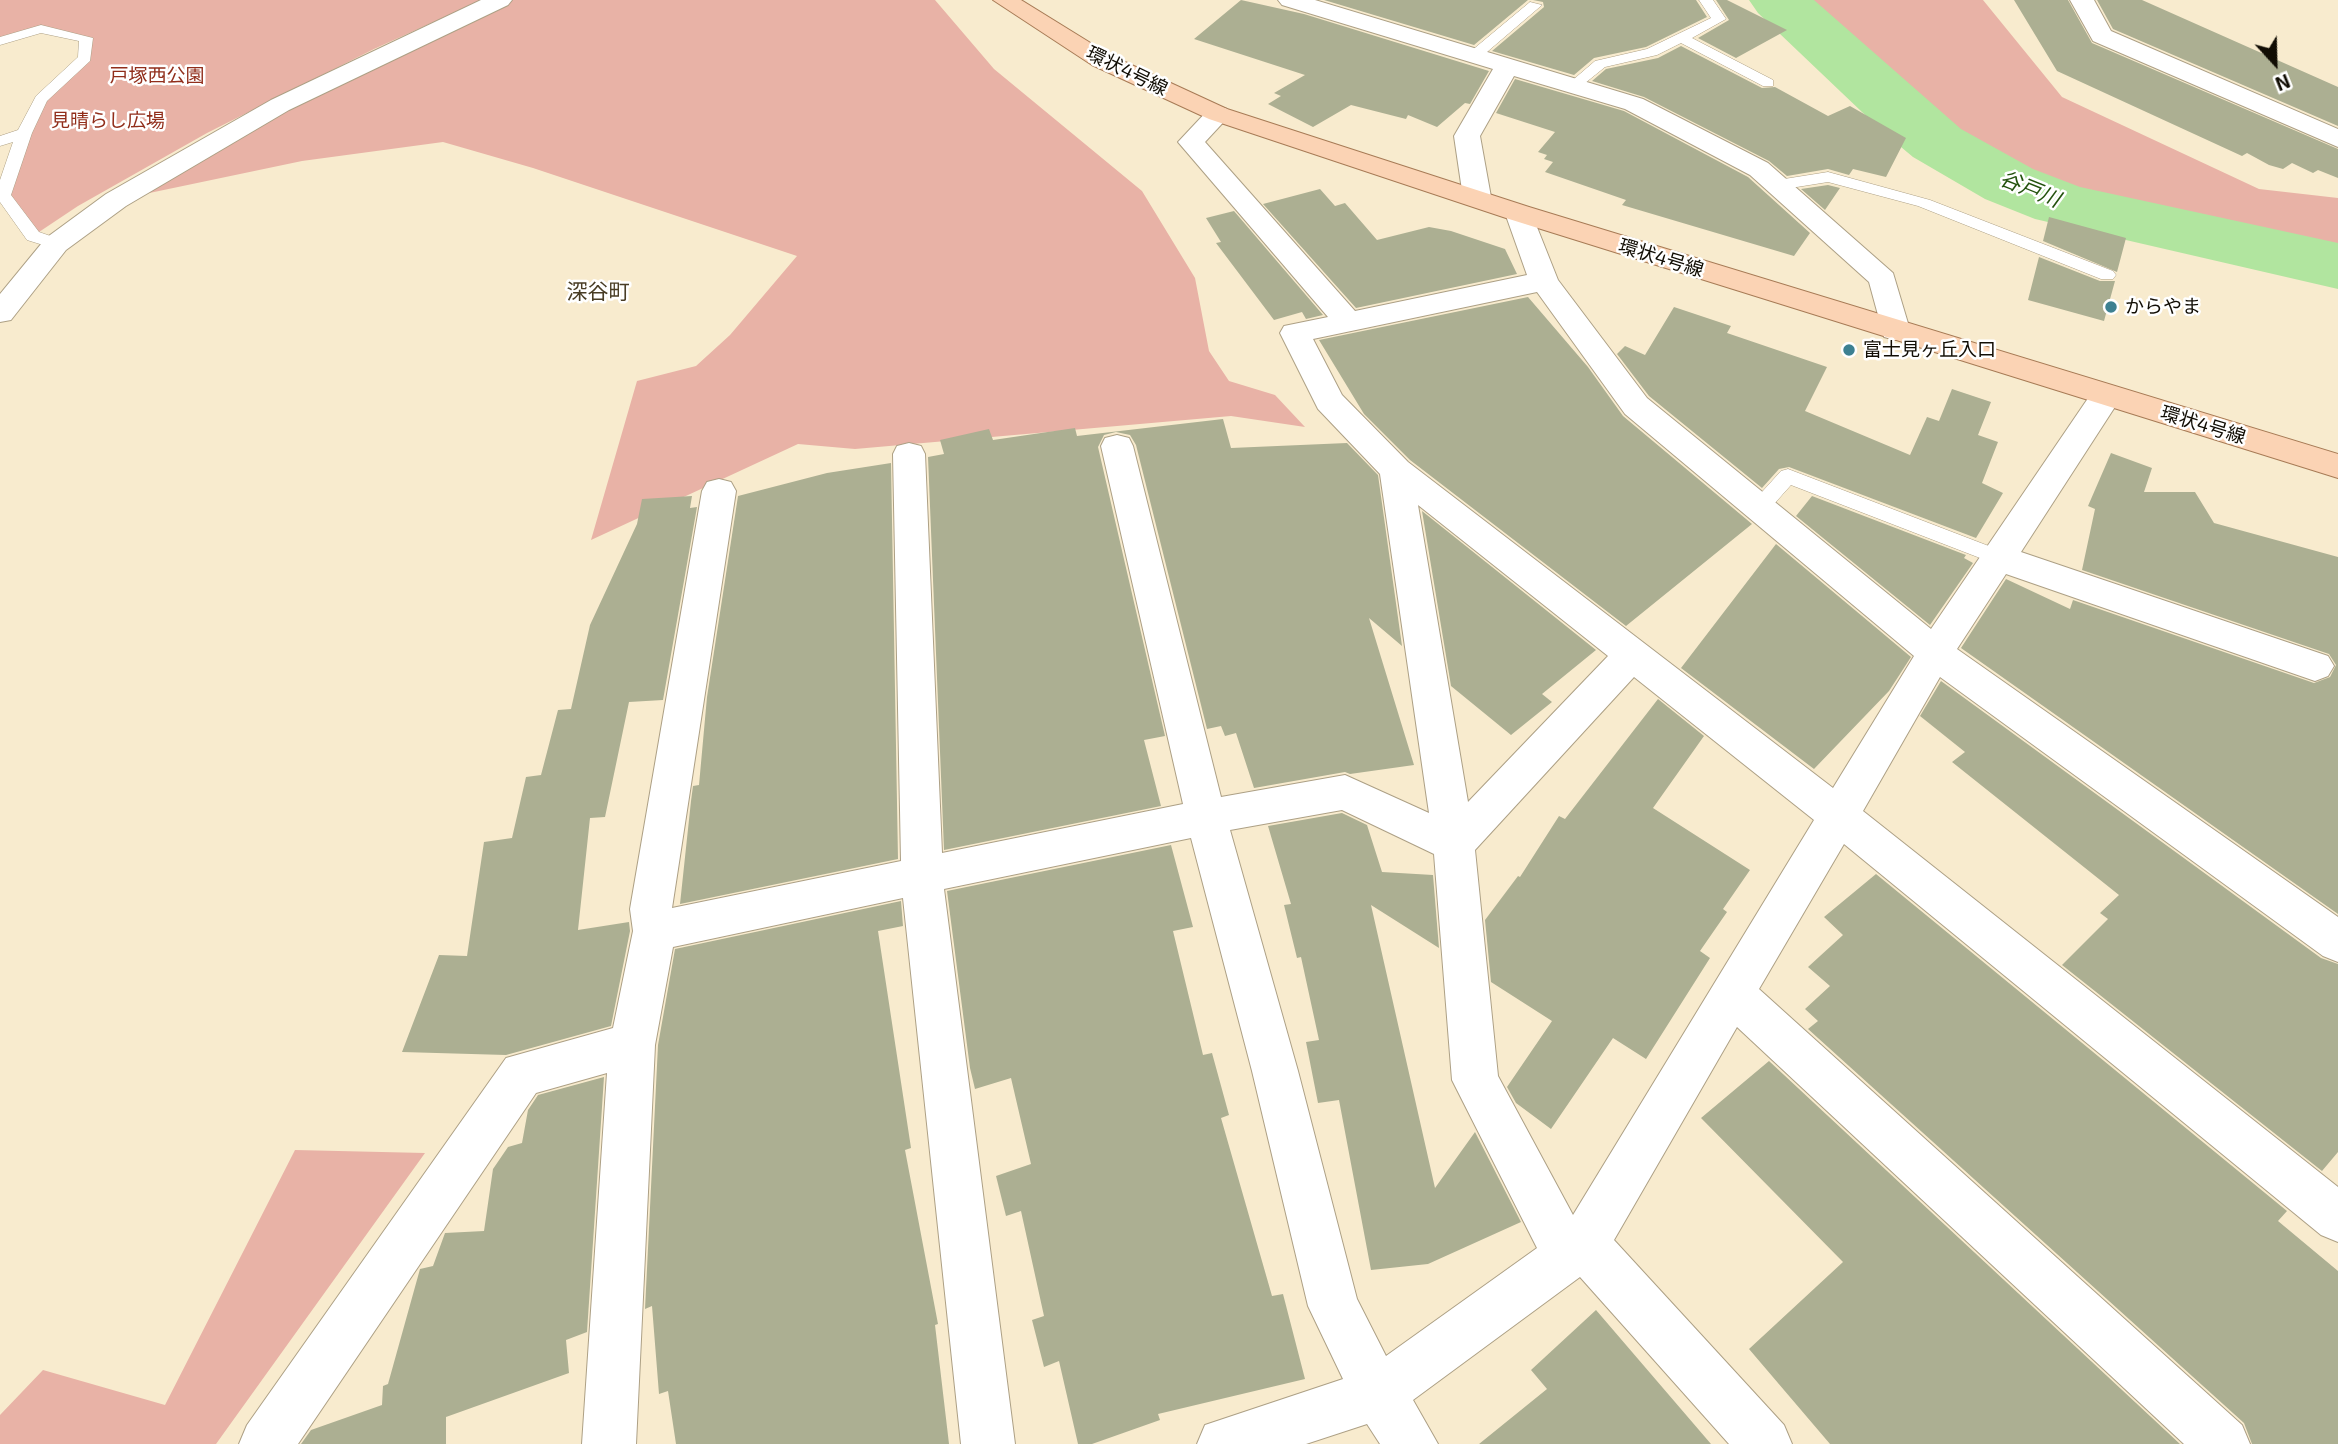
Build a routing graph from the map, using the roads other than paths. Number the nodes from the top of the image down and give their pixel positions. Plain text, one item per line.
1 (500, 0) edge
2 (1005, 0) edge
3 (1290, 0) edge
4 (1706, 0) edge
5 (2082, 0) edge
6 (1535, 5) dead end
7 (1684, 38) junction
8 (0, 41) edge
9 (1475, 55) junction
10 (1508, 65) junction
11 (1768, 83) dead end
12 (1574, 85) junction
13 (1218, 114) junction
14 (24, 133) junction
15 (2338, 139) edge
16 (0, 141) edge
17 (1778, 185) junction
18 (1477, 197) junction
19 (1519, 214) junction
20 (56, 244) junction
21 (2108, 275) dead end
22 (1544, 281) junction
23 (0, 313) edge
24 (1347, 320) junction
25 (1895, 330) junction
26 (2106, 396) junction
27 (1117, 446) dead end
28 (909, 454) dead end
29 (2338, 466) edge
30 (1396, 470) junction
31 (719, 491) dead end
32 (1759, 508) junction
33 (2000, 558) junction
34 (1935, 653) junction
35 (1631, 656) junction
36 (2315, 666) dead end
37 (1837, 814) junction
38 (1206, 817) junction
39 (1454, 844) junction
40 (922, 877) junction
41 (654, 931) junction
42 (2338, 942) edge
43 (1733, 994) junction
44 (632, 1045) junction
45 (2338, 1218) edge
46 (1576, 1250) junction
47 (1377, 1394) junction
48 (266, 1444) edge
49 (609, 1444) edge
50 (988, 1444) edge
51 (1224, 1444) edge
52 (1412, 1444) edge
53 (1765, 1444) edge
54 (2223, 1444) edge

1 - 20 street
2 - 13 main road, 環状4号線
3 - 9 street
4 - 7 lane
5 - 15 street
6 - 9 lane
7 - 11 lane
7 - 12 lane
8 - 14 lane
9 - 10 street
10 - 12 street
10 - 18 street
12 - 17 street
13 - 18 main road, 環状4号線
13 - 24 street
14 - 16 lane
14 - 20 lane
17 - 21 lane
17 - 25 street
18 - 19 main road, 環状4号線
19 - 22 street
19 - 25 main road, 環状4号線
20 - 23 street
22 - 24 street
22 - 32 street
24 - 30 street
25 - 26 main road, 環状4号線
26 - 29 main road, 環状4号線
26 - 33 street
27 - 38 street
28 - 40 street
30 - 35 street
30 - 39 street
31 - 41 street
32 - 33 lane
32 - 34 street
33 - 34 street
33 - 36 street
34 - 37 street
34 - 42 street
35 - 37 street
35 - 39 street
37 - 43 street
37 - 45 street
38 - 39 street
38 - 40 street
38 - 47 street
39 - 46 street
40 - 41 street
40 - 50 street
41 - 44 street
43 - 46 street
43 - 54 street
44 - 48 street
44 - 49 street
46 - 47 street
46 - 53 street
47 - 51 street
47 - 52 street

